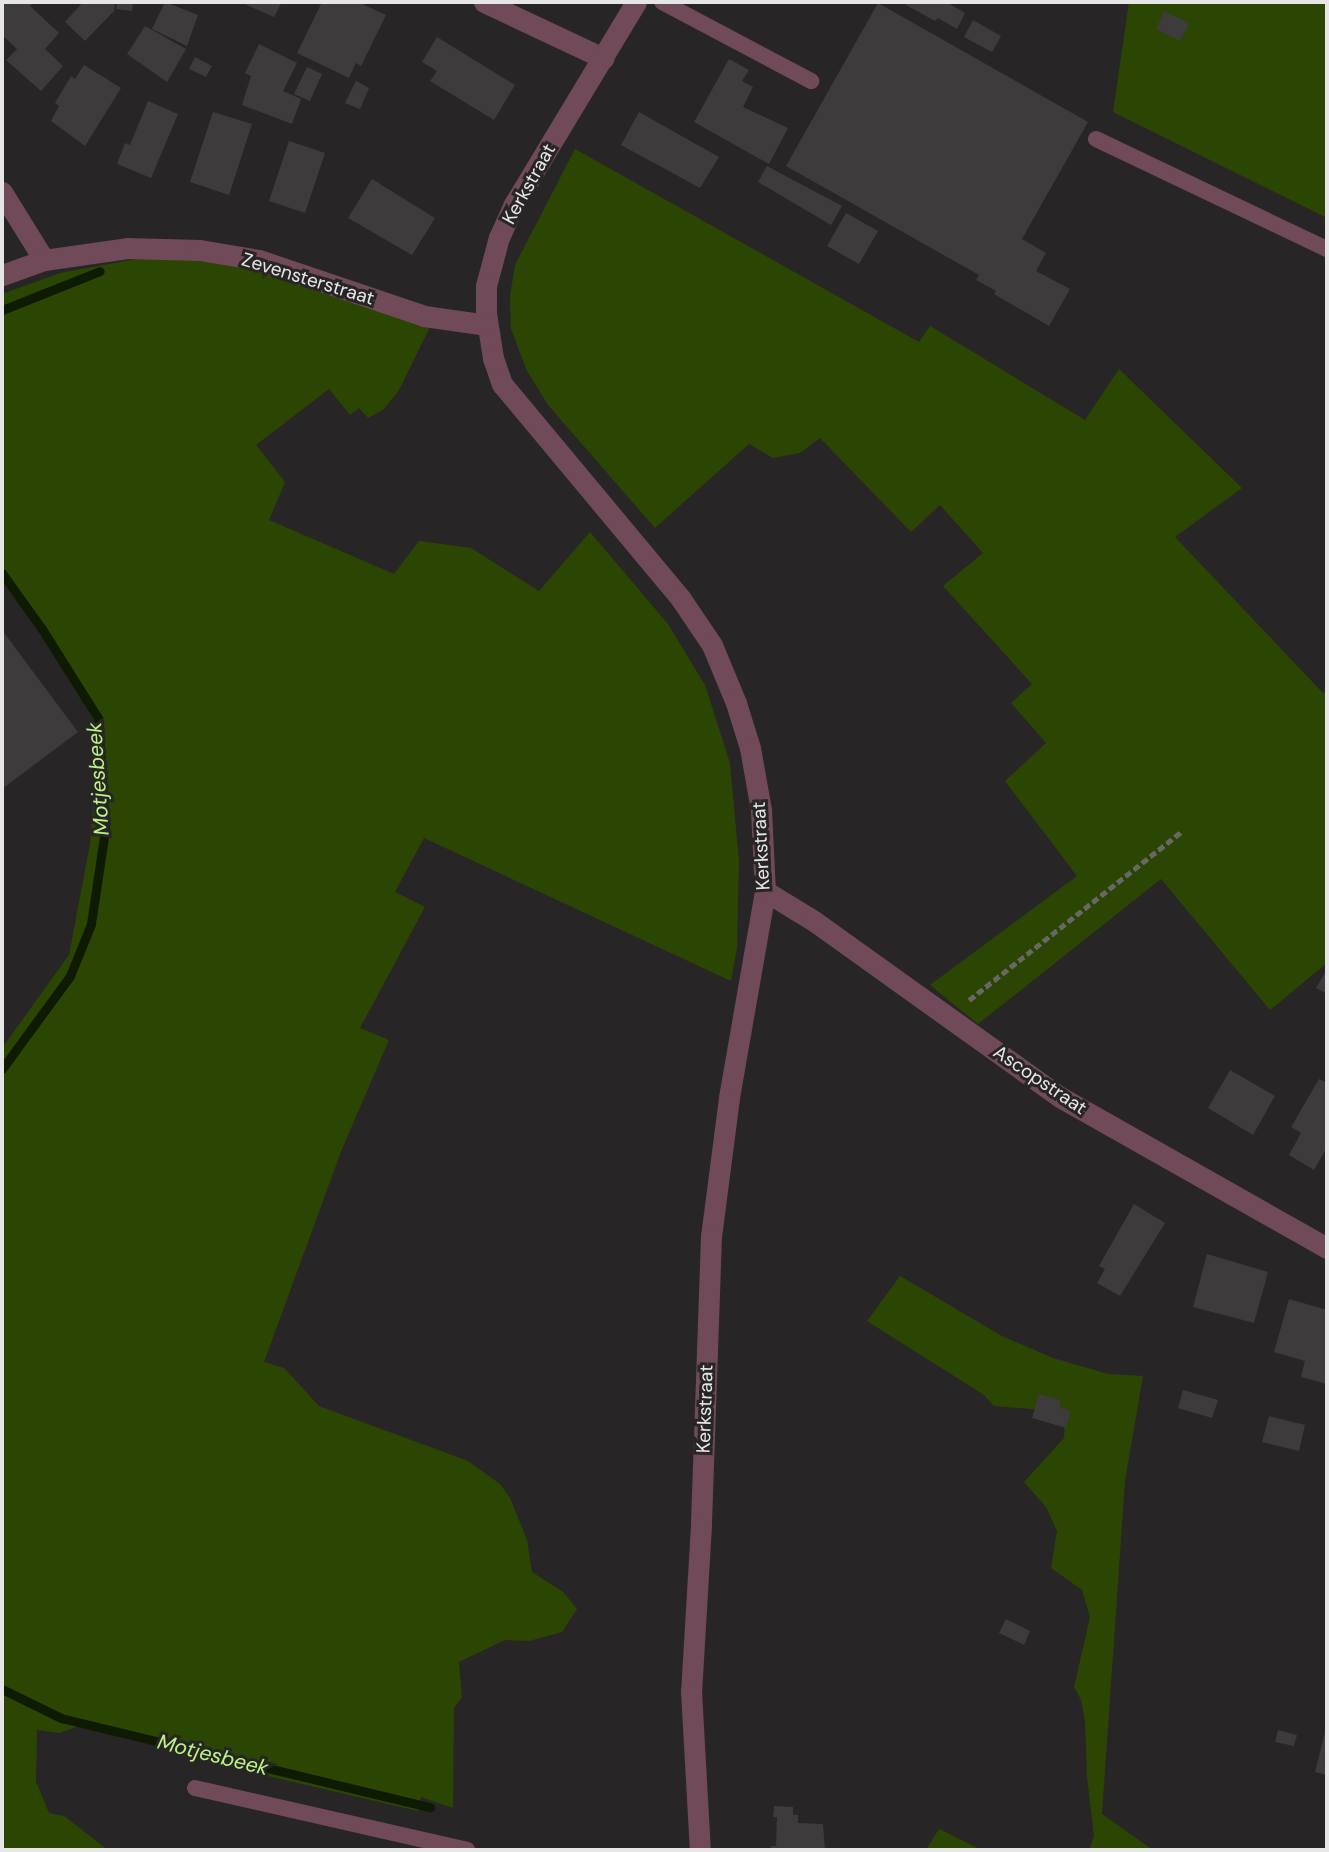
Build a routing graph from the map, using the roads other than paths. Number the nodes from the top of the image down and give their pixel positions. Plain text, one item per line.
1 (484, 2) edge
2 (636, 2) edge
3 (662, 2) edge
4 (603, 58) junction
5 (811, 81) dead end
6 (1096, 139) dead end
7 (2, 192) edge
8 (1327, 249) edge
9 (44, 260) junction
10 (2, 275) edge
11 (487, 325) junction
12 (765, 891) junction
13 (1327, 1248) edge
14 (195, 1788) dead end
15 (467, 1850) edge
16 (701, 1850) edge

1 - 4 street
2 - 4 street, Kerkstraat
3 - 5 lane
4 - 11 street, Kerkstraat
6 - 8 lane
7 - 9 street
9 - 10 street, Zevensterstraat
9 - 11 street, Zevensterstraat
11 - 12 street, Kerkstraat
12 - 13 street, Ascopstraat
12 - 16 street, Kerkstraat
14 - 15 lane

